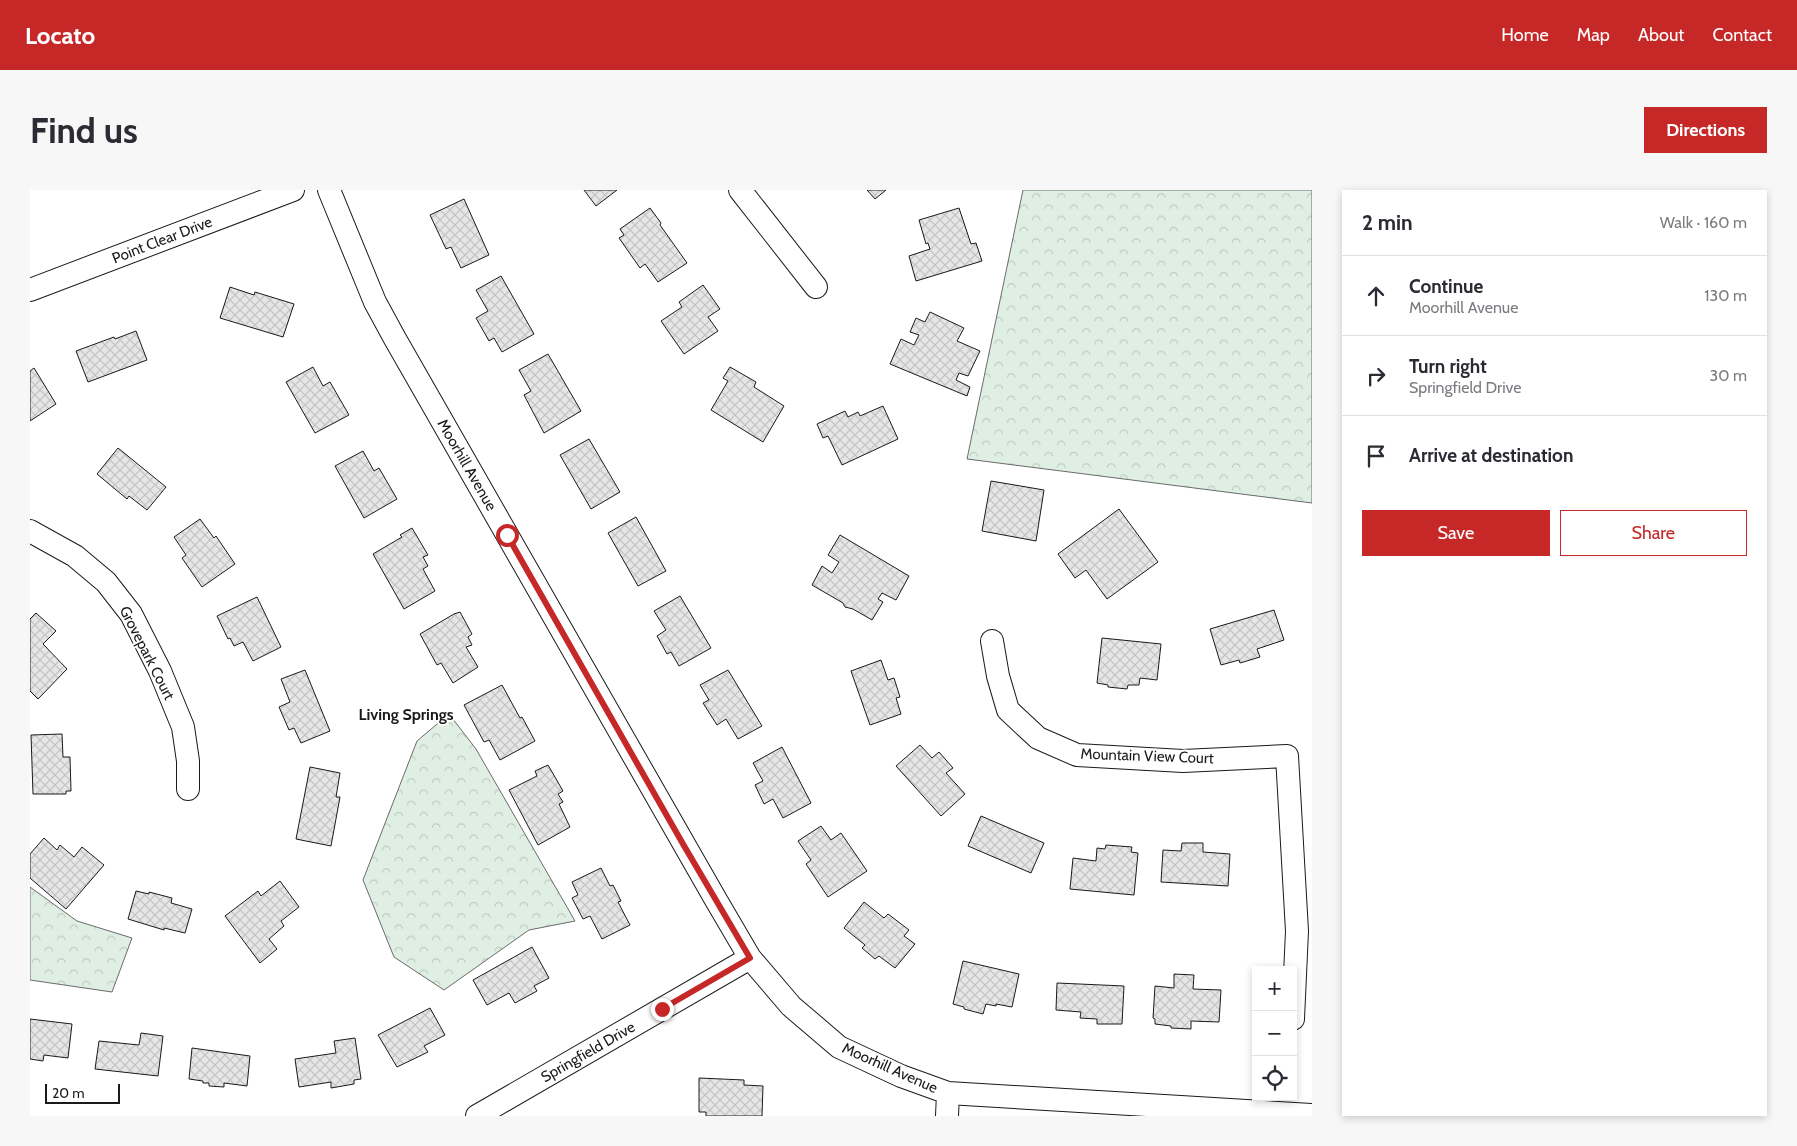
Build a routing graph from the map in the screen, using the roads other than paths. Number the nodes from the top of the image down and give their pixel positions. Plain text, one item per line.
1 (293, 190) edge
2 (329, 190) edge
3 (740, 190) edge
4 (816, 287) dead end
5 (30, 290) edge
6 (30, 531) edge
7 (992, 641) dead end
8 (188, 789) dead end
9 (750, 958) junction
10 (1293, 1011) edge
11 (948, 1093) junction
12 (1289, 1109) edge
13 (1312, 1115) edge
14 (478, 1116) edge
15 (947, 1116) edge

1 - 5 street, Point Clear Drive
2 - 9 street, Moorhill Avenue
3 - 4 street
6 - 8 street, Grovepark Court
7 - 10 street, Mountain View Court
9 - 11 street, Moorhill Avenue
9 - 14 street, Springfield Drive
11 - 12 street, Moorhill Avenue
11 - 15 street
12 - 13 street, Moorhill Avenue

